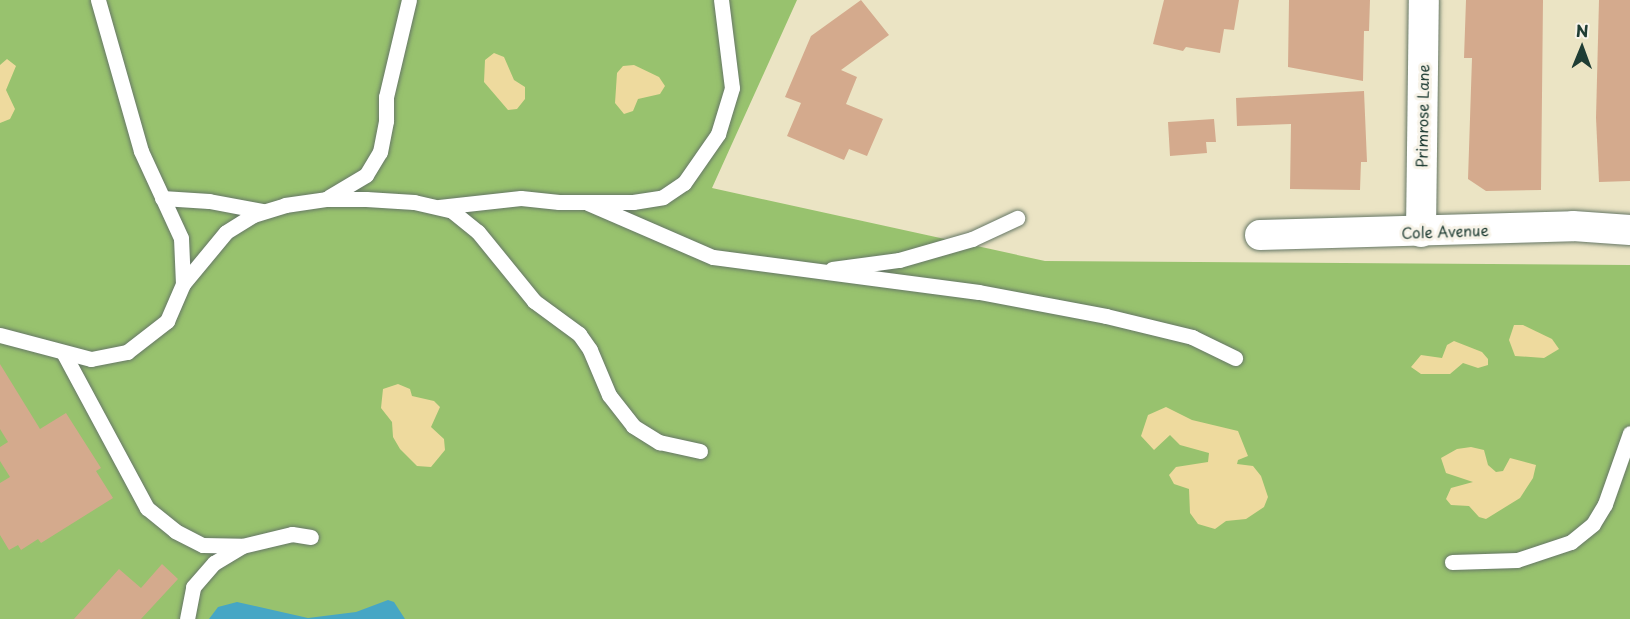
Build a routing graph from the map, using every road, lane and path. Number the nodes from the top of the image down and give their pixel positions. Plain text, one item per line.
1 (98, 0) edge
2 (409, 0) edge
3 (721, 0) edge
4 (1424, 0) edge
5 (162, 198) junction
6 (326, 198) junction
7 (588, 203) junction
8 (436, 207) junction
9 (264, 212) junction
10 (1017, 218) dead end
11 (1630, 230) edge
12 (1421, 232) junction
13 (1260, 235) dead end
14 (814, 271) junction
15 (183, 284) junction
16 (0, 335) edge
17 (64, 354) junction
18 (1236, 358) dead end
19 (1630, 433) edge
20 (700, 451) dead end
21 (311, 537) dead end
22 (242, 546) junction
23 (1452, 562) dead end
24 (187, 619) edge

1 - 5 lane
2 - 6 lane
3 - 7 lane
4 - 12 street, Primrose Lane
5 - 9 lane
5 - 15 lane
6 - 8 lane
6 - 9 lane
7 - 8 lane
7 - 14 lane
8 - 20 lane
9 - 15 lane
10 - 14 lane
11 - 12 street, Cole Avenue
12 - 13 street, Cole Avenue
14 - 18 lane
15 - 17 lane
16 - 17 lane
17 - 22 lane
19 - 23 lane
21 - 22 lane
22 - 24 lane

